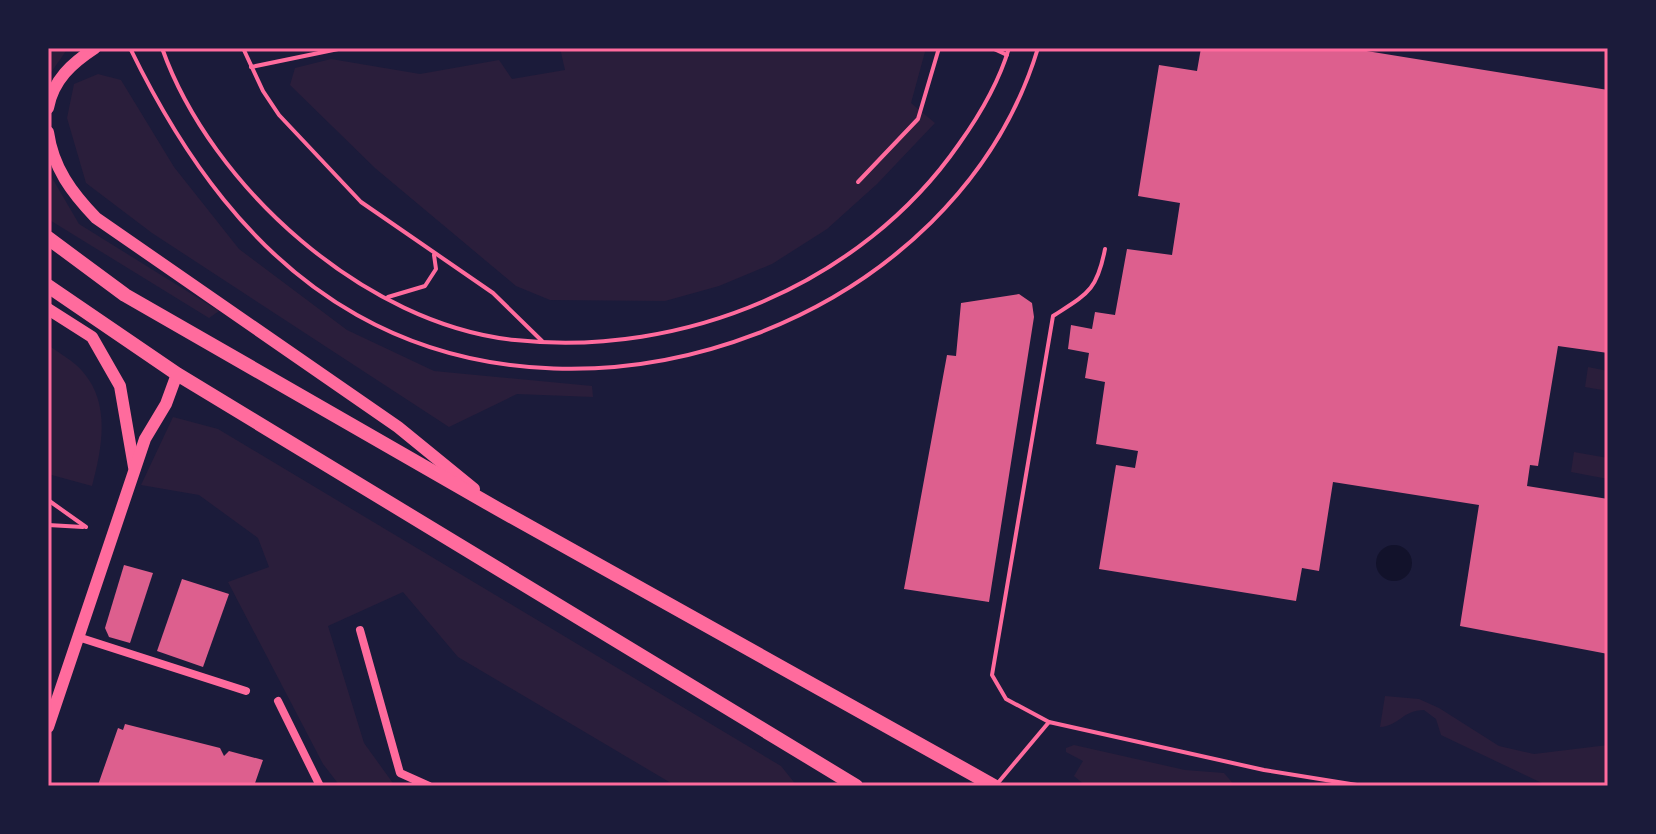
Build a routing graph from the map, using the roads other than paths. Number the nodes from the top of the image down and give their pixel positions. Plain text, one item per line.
1 (95, 48) edge
2 (130, 48) edge
3 (162, 48) edge
4 (243, 48) edge
5 (343, 48) edge
6 (939, 48) edge
7 (992, 48) edge
8 (1009, 48) edge
9 (1038, 48) edge
10 (1007, 55) junction
11 (251, 68) junction
12 (48, 108) edge
13 (48, 132) edge
14 (858, 182) dead end
15 (48, 238) edge
16 (1105, 249) dead end
17 (434, 255) junction
18 (48, 286) edge
19 (385, 298) junction
20 (48, 309) edge
21 (542, 341) junction
22 (177, 374) junction
23 (135, 470) junction
24 (48, 500) edge
25 (498, 509) junction
26 (48, 525) edge
27 (360, 630) dead end
28 (78, 637) junction
29 (246, 691) dead end
30 (278, 701) dead end
31 (1049, 722) junction
32 (48, 727) edge
33 (320, 786) edge
34 (429, 786) edge
35 (856, 786) edge
36 (995, 786) edge
37 (1363, 786) edge

1 - 12 main road
2 - 9 lane
3 - 19 lane
4 - 11 lane
5 - 11 lane
6 - 14 lane
7 - 10 lane
8 - 10 lane
10 - 21 lane
11 - 17 lane
13 - 25 main road
15 - 25 highway
16 - 31 lane
17 - 19 lane
17 - 21 lane
18 - 22 highway
19 - 21 lane
20 - 23 main road
22 - 23 main road
22 - 35 highway
23 - 28 main road
24 - 26 lane
25 - 36 highway
27 - 34 street
28 - 29 street
28 - 32 main road
30 - 33 street
31 - 36 lane
31 - 37 lane

